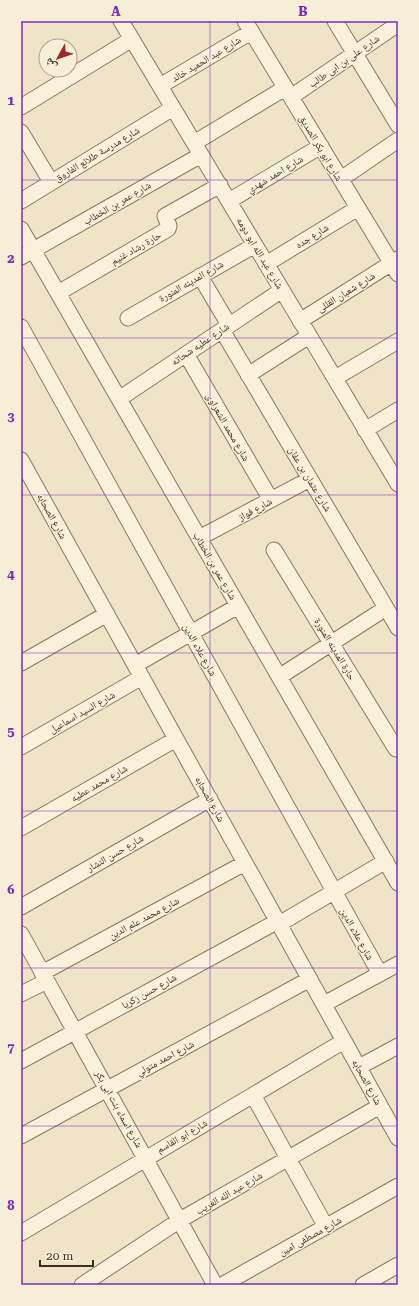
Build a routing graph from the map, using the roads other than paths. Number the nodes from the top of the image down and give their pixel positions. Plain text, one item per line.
1 (121, 21) edge
2 (334, 21) edge
3 (398, 24) edge
4 (248, 27) edge
5 (132, 39) junction
6 (355, 54) junction
7 (160, 86) junction
8 (288, 93) junction
9 (21, 107) edge
10 (173, 108) junction
11 (398, 125) edge
12 (21, 132) edge
13 (398, 140) edge
14 (320, 146) junction
15 (198, 149) junction
16 (341, 179) junction
17 (51, 182) junction
18 (220, 185) junction
19 (21, 201) edge
20 (229, 201) junction
21 (358, 208) junction
22 (21, 230) edge
23 (255, 245) junction
24 (27, 254) edge
25 (266, 264) junction
26 (396, 266) edge
27 (200, 276) junction
28 (282, 290) junction
29 (58, 293) junction
30 (128, 318) dead end
31 (300, 321) junction
32 (21, 327) edge
33 (226, 327) junction
34 (309, 336) junction
35 (398, 341) edge
36 (186, 354) junction
37 (248, 375) junction
38 (335, 378) junction
39 (119, 399) junction
40 (398, 410) edge
41 (366, 430) junction
42 (21, 460) edge
43 (310, 479) junction
44 (397, 482) edge
45 (271, 500) junction
46 (199, 538) junction
47 (274, 550) dead end
48 (238, 606) junction
49 (386, 608) junction
50 (107, 614) junction
51 (398, 628) edge
52 (191, 633) junction
53 (332, 644) junction
54 (21, 663) edge
55 (139, 671) junction
56 (279, 677) junction
57 (176, 739) junction
58 (21, 747) edge
59 (396, 748) dead end
60 (210, 799) junction
61 (21, 828) edge
62 (386, 862) junction
63 (245, 863) junction
64 (398, 883) edge
65 (334, 892) junction
66 (21, 907) edge
67 (278, 923) junction
68 (21, 934) edge
69 (398, 964) edge
70 (380, 974) junction
71 (45, 977) junction
72 (310, 979) junction
73 (21, 994) edge
74 (324, 1004) junction
75 (75, 1032) junction
76 (344, 1041) junction
77 (398, 1046) edge
78 (21, 1061) edge
79 (359, 1067) junction
80 (107, 1089) junction
81 (253, 1095) junction
82 (380, 1106) junction
83 (21, 1136) edge
84 (398, 1138) edge
85 (145, 1158) junction
86 (289, 1159) junction
87 (398, 1186) edge
88 (180, 1220) junction
89 (326, 1227) junction
90 (21, 1233) edge
91 (398, 1265) edge
92 (82, 1285) edge
93 (216, 1285) edge
94 (222, 1285) edge
95 (365, 1285) edge

1 - 5 street, شارع عبد الله ابو دومه
2 - 6 street
3 - 6 street, شارع على بن ابى طالب
4 - 7 street, شارع عبد الحميد خالد
4 - 8 street, شارع ابو بكر الصديق
5 - 7 street, شارع عبد الله ابو دومه
5 - 9 street
6 - 8 street, شارع على بن ابى طالب
6 - 11 street
7 - 10 street, شارع عبد الله ابو دومه
8 - 14 street, شارع ابو بكر الصديق
8 - 15 street, شارع عمر بن الخطاب
10 - 15 street, شارع عبد الله ابو دومه
10 - 17 street, شارع مدرسة طلائع الفاروق
12 - 17 street
13 - 16 street
14 - 16 street, شارع ابو بكر الصديق
14 - 20 street, شارع احمد شهدي
15 - 18 street, شارع عبد الله ابو دومه
15 - 24 street, شارع عمر بن الخطاب
16 - 21 street, شارع ابو بكر الصديق
17 - 19 street, شارع مدرسة طلائع الفاروق
18 - 20 street, شارع عبد الله ابو دومه
18 - 29 street, حارة رشاد غنيم
20 - 23 street, شارع عبد الله ابو دومه
21 - 25 street, شارع جده
21 - 26 street, شارع ابو بكر الصديق
22 - 24 street, شارع عمر بن الخطاب
23 - 25 street, شارع عبد الله ابو دومه
23 - 27 street, شارع المدينه المنورة
24 - 29 street, شارع عمر بن الخطاب
25 - 28 street, شارع عبد الله ابو دومه
26 - 31 street, شارع شعبان القللى
27 - 30 street, شارع المدينه المنورة
27 - 33 street, شارع عثمان بن عفان
28 - 31 street, شارع عبد الله ابو دومه
28 - 33 street, شارع عطيه شحاته
29 - 39 street, شارع عمر بن الخطاب
31 - 34 street, شارع عبد الله ابو دومه
32 - 52 street, شارع علاء الدين
33 - 36 street, شارع عطيه شحاته
33 - 37 street, شارع عثمان بن عفان
34 - 37 street
34 - 38 street, شارع عبد الله ابو دومه
35 - 38 street
36 - 39 street, شارع عطيه شحاته
36 - 45 street, شارع محمد الشعراوى
37 - 43 street, شارع عثمان بن عفان
38 - 41 street, شارع عبد الله ابو دومه
39 - 46 street, شارع عمر بن الخطاب
40 - 41 street
41 - 44 street, شارع عبد الله ابو دومه
42 - 50 street, شارع الصحابه
43 - 45 street, شارع فواز
43 - 49 street, شارع عثمان بن عفان
45 - 46 street, شارع فواز
46 - 48 street, شارع عمر بن الخطاب
47 - 53 street, حارة المدينه المنورة
48 - 52 street, شارع السيد اسماعيل
48 - 56 street, شارع عمر بن الخطاب
49 - 51 street, شارع عثمان بن عفان
49 - 53 street
50 - 54 street
50 - 55 street, شارع الصحابه
52 - 55 street, شارع السيد اسماعيل
52 - 65 street, شارع علاء الدين
53 - 56 street
53 - 59 street, حارة المدينه المنورة
55 - 57 street, شارع الصحابه
55 - 58 street, شارع السيد اسماعيل
56 - 62 street, شارع عمر بن الخطاب
57 - 60 street, شارع الصحابه
57 - 61 street, شارع محمد عطيه
60 - 63 street, شارع الصحابه
60 - 66 street, شارع حسن النشار
62 - 64 street, شارع عمر بن الخطاب
62 - 65 street, شارع حسن زكريا
63 - 67 street, شارع الصحابه
63 - 71 street, شارع محمد علم الدين
65 - 67 street, شارع حسن زكريا
65 - 70 street, شارع علاء الدين
67 - 72 street, شارع الصحابه
67 - 75 street, شارع حسن زكريا
68 - 71 street, شارع اسماء بنت ابى بكر
69 - 70 street
70 - 74 street
71 - 73 street, شارع محمد علم الدين
71 - 75 street, شارع اسماء بنت ابى بكر
72 - 74 street, شارع الصحابه
72 - 80 street, شارع احمد متولي
74 - 76 street, شارع الصحابه
75 - 78 street, شارع حسن زكريا
75 - 80 street, شارع اسماء بنت ابى بكر
76 - 79 street, شارع الصحابه
76 - 81 street, شارع ابو القاسم
77 - 79 street
79 - 82 street, شارع الصحابه
80 - 83 street, شارع احمد متولي
80 - 85 street, شارع اسماء بنت ابى بكر
81 - 85 street, شارع ابو القاسم
81 - 86 street
82 - 84 street, شارع الصحابه
82 - 86 street, شارع عبد الله الغريب
85 - 88 street, شارع اسماء بنت ابى بكر
85 - 90 street, شارع ابو القاسم
86 - 88 street, شارع عبد الله الغريب
86 - 89 street
87 - 89 street, شارع مصطفى امين
88 - 92 street, شارع عبد الله الغريب
88 - 93 street, شارع اسماء بنت ابى بكر
89 - 94 street, شارع مصطفى امين
91 - 95 street

